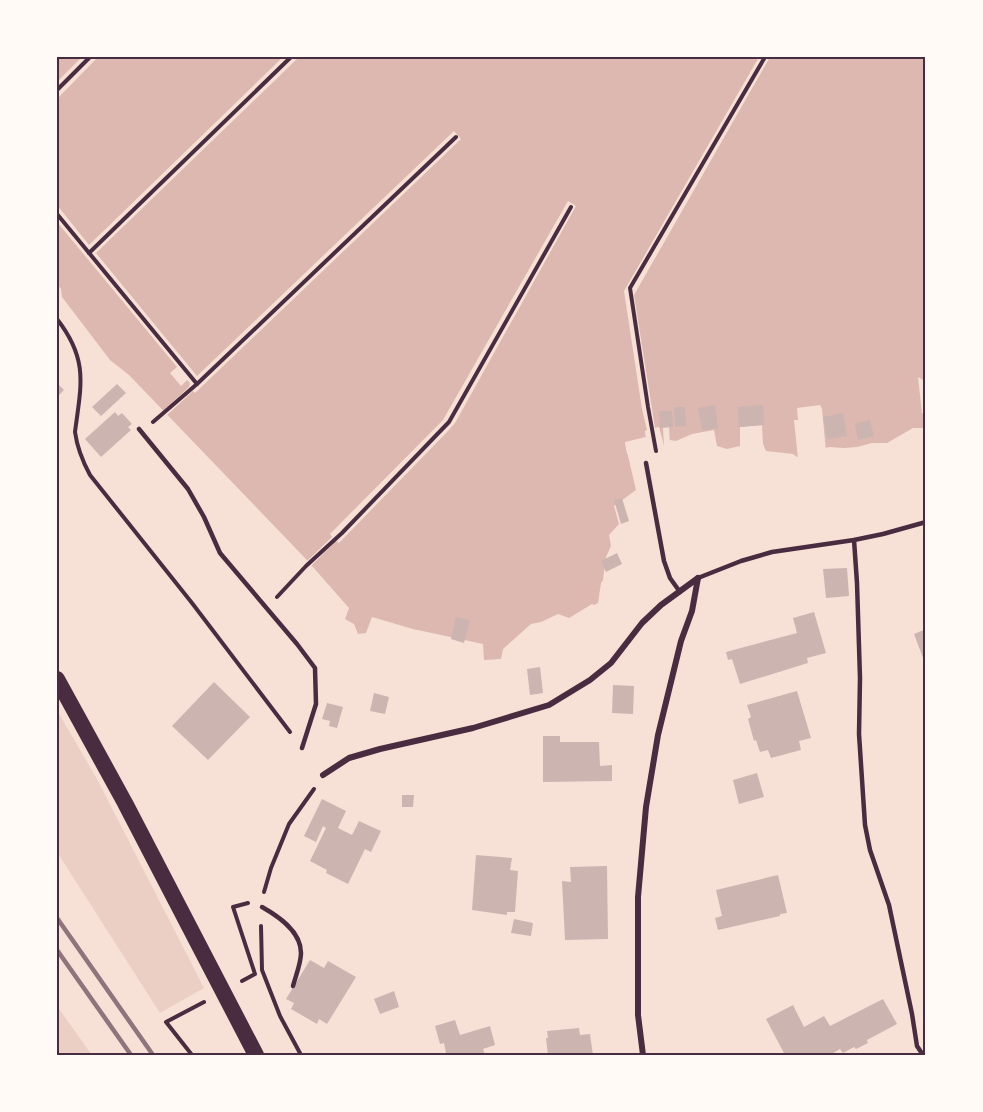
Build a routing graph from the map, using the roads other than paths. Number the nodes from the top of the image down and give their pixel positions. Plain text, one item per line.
1 (140, 431) road end
2 (646, 463) dead end
3 (926, 522) edge
4 (854, 540) junction
5 (698, 578) junction
6 (680, 592) junction
7 (57, 680) edge
8 (302, 748) road end
9 (323, 775) road end
10 (262, 907) road end
11 (293, 986) dead end
12 (256, 1055) edge
13 (643, 1055) edge
14 (923, 1055) edge

1 - 8 lane
2 - 6 lane
3 - 4 lane
4 - 5 lane
4 - 14 lane
5 - 6 street
5 - 13 street
6 - 9 street
7 - 12 highway
10 - 11 lane

